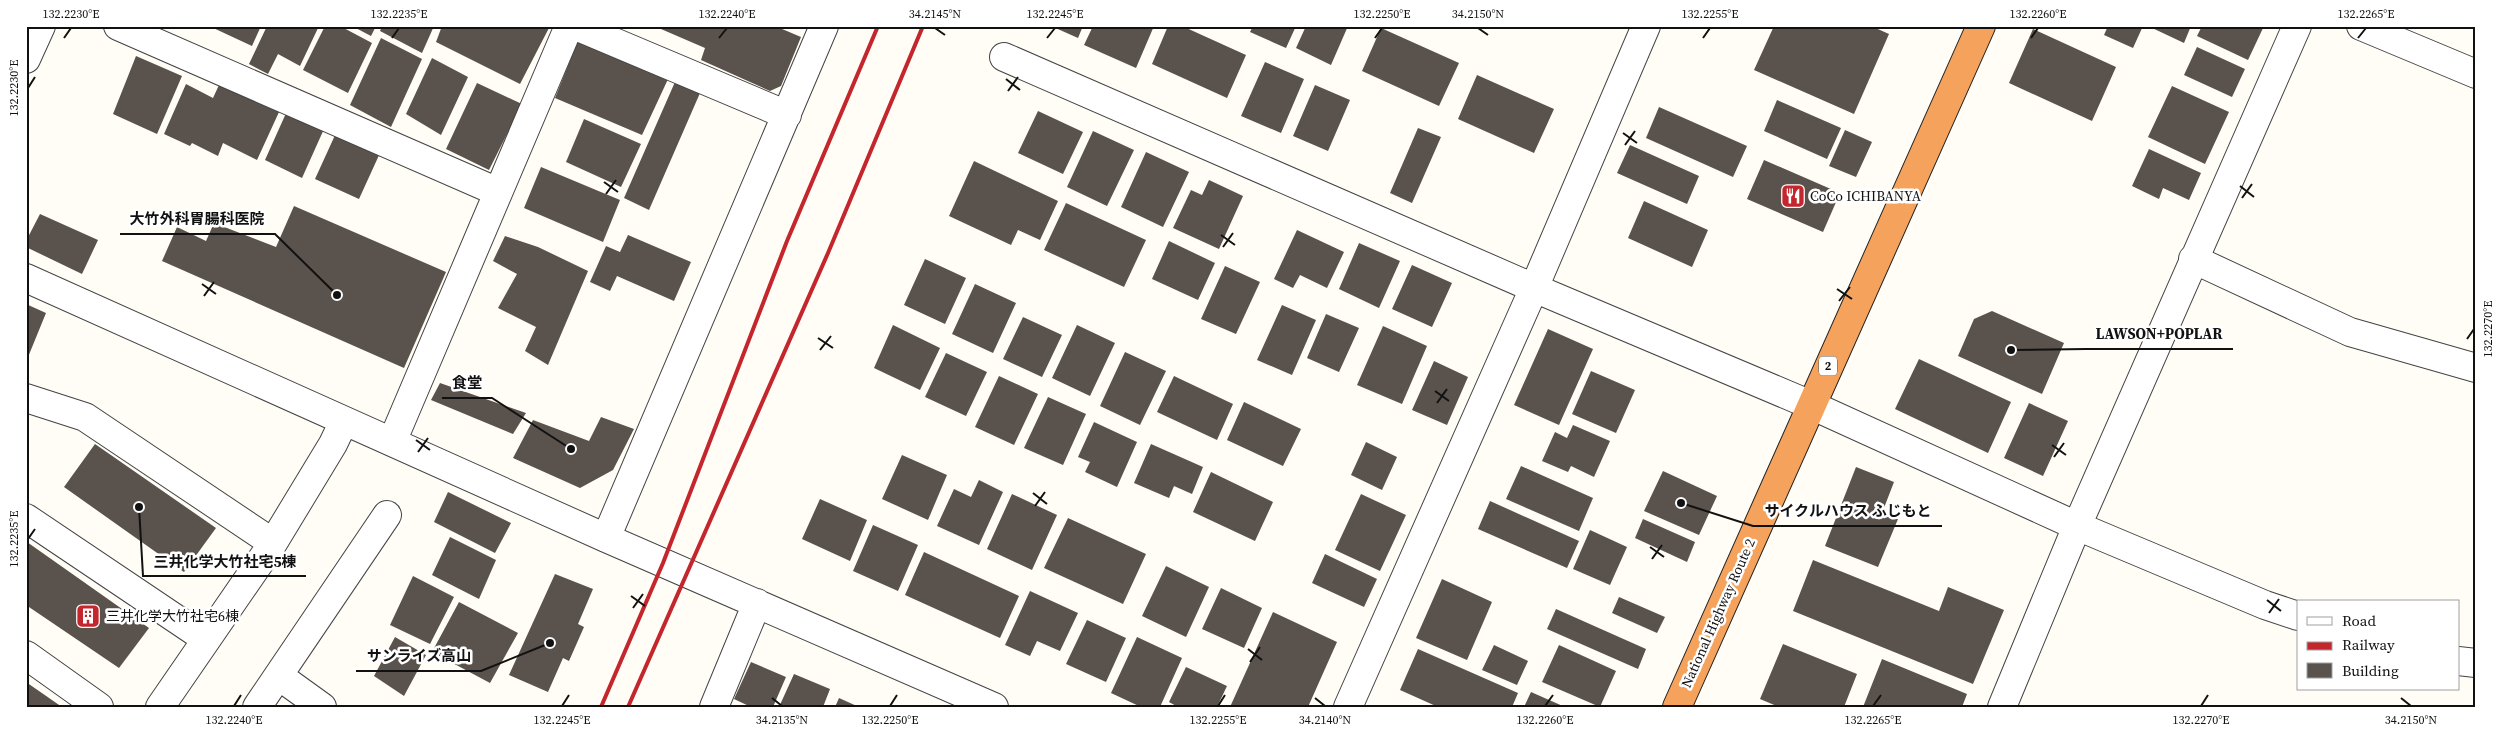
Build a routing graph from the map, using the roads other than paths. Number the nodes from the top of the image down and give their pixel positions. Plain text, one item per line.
1 (41, 26) edge
2 (118, 26) edge
3 (569, 26) edge
4 (576, 26) edge
5 (824, 26) edge
6 (1646, 26) edge
7 (1981, 26) edge
8 (2297, 26) edge
9 (2361, 26) edge
10 (1004, 57) dead end
11 (26, 58) edge
12 (2476, 74) edge
13 (787, 114) junction
14 (498, 192) junction
15 (2193, 260) junction
16 (26, 278) edge
17 (1534, 288) junction
18 (2476, 368) edge
19 (26, 398) edge
20 (1811, 405) junction
21 (344, 421) junction
22 (392, 442) junction
23 (387, 515) dead end
24 (26, 518) edge
25 (2077, 526) junction
26 (606, 538) junction
27 (273, 543) junction
28 (758, 603) junction
29 (2297, 616) edge
30 (206, 639) junction
31 (26, 655) edge
32 (2460, 661) edge
33 (2476, 663) edge
34 (279, 676) junction
35 (100, 707) edge
36 (160, 707) edge
37 (257, 707) edge
38 (322, 707) edge
39 (714, 707) edge
40 (994, 707) edge
41 (1348, 707) edge
42 (1677, 707) edge
43 (2002, 707) edge

1 - 11 street
2 - 14 street
3 - 14 street
4 - 13 street
5 - 13 street
6 - 17 street
7 - 20 highway, National Highway Route 2 / 2
8 - 15 street
9 - 12 street
10 - 17 street
13 - 26 street
14 - 22 street
15 - 18 street
15 - 25 street
16 - 21 street
17 - 20 street
17 - 41 street
19 - 27 street
20 - 25 street
20 - 42 highway, National Highway Route 2 / 2
21 - 22 street
21 - 27 street
22 - 26 street
23 - 34 street
24 - 30 street
25 - 29 street
25 - 43 street
26 - 28 street
27 - 30 street
28 - 39 street
28 - 40 street
30 - 36 street
31 - 35 street
32 - 33 street
34 - 37 street
34 - 38 street

